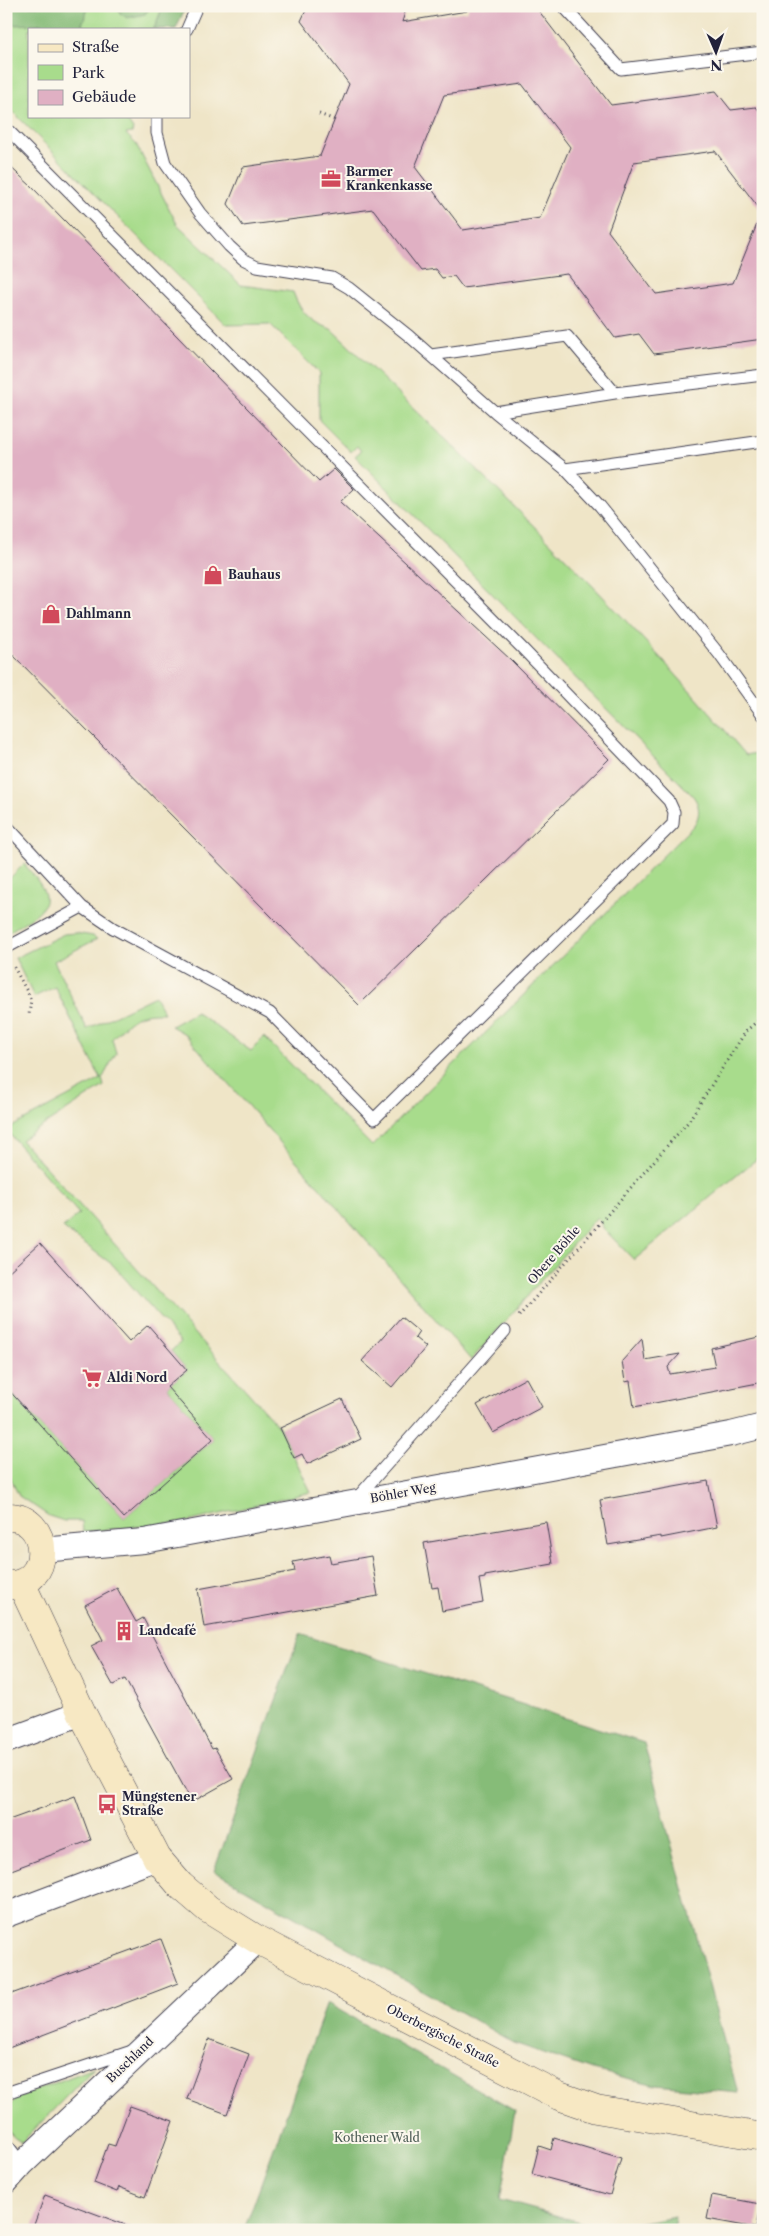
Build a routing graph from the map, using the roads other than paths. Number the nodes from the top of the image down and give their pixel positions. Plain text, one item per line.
1 (197, 6) edge
2 (563, 6) edge
3 (187, 28) edge
4 (763, 52) edge
5 (157, 118) edge
6 (6, 128) edge
7 (431, 355) junction
8 (763, 376) edge
9 (616, 393) junction
10 (495, 412) junction
11 (763, 441) edge
12 (565, 469) junction
13 (763, 715) edge
14 (6, 825) edge
15 (82, 906) junction
16 (6, 948) edge
17 (505, 1331) road end
18 (763, 1426) edge
19 (353, 1502) junction
20 (6, 1518) edge
21 (42, 1550) junction
22 (14, 1584) edge
23 (82, 1713) junction
24 (6, 1741) edge
25 (157, 1858) junction
26 (6, 1915) edge
27 (258, 1940) junction
28 (144, 2047) junction
29 (6, 2094) edge
30 (763, 2138) edge
31 (6, 2143) edge
32 (22, 2164) junction
33 (6, 2182) edge

1 - 3 lane
2 - 4 lane
5 - 7 lane
6 - 15 lane
7 - 9 lane
7 - 10 lane
8 - 9 lane
9 - 10 lane
10 - 12 lane
11 - 12 lane
12 - 13 lane
14 - 15 lane
15 - 16 lane
17 - 19 lane
18 - 19 street, Böhler Weg
19 - 21 street, Böhler Weg
20 - 21 street
21 - 22 street, Oberbergische Straße
22 - 23 street, Oberbergische Straße
23 - 24 street
23 - 25 street, Oberbergische Straße
25 - 26 street
25 - 27 street, Oberbergische Straße
27 - 28 street, Buschland
27 - 30 street, Oberbergische Straße
28 - 29 lane
28 - 32 street, Buschland
31 - 32 lane
32 - 33 street, Buschland

